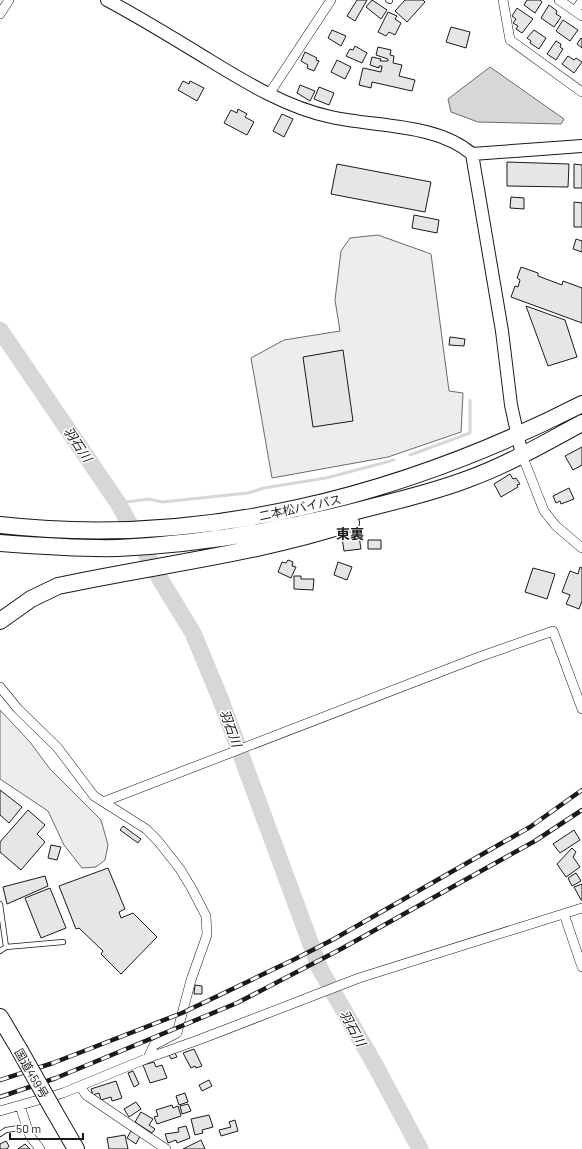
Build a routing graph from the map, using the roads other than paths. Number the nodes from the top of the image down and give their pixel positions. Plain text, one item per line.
1 (9, 0) edge
2 (107, 0) edge
3 (331, 0) edge
4 (504, 0) edge
5 (559, 0) edge
6 (582, 1) edge
7 (0, 14) edge
8 (578, 14) edge
9 (582, 92) edge
10 (269, 94) junction
11 (582, 146) edge
12 (472, 154) junction
13 (582, 404) edge
14 (582, 423) edge
15 (517, 436) junction
16 (522, 455) junction
17 (469, 479) junction
18 (0, 525) edge
19 (0, 543) edge
20 (582, 548) edge
21 (0, 621) edge
22 (0, 686) edge
23 (582, 709) edge
24 (103, 802) junction
25 (0, 904) edge
26 (582, 908) edge
27 (564, 914) junction
28 (63, 942) dead end
29 (6, 947) junction
30 (0, 951) edge
31 (582, 967) edge
32 (0, 1017) edge
33 (148, 1058) junction
34 (80, 1086) junction
35 (20, 1106) junction
36 (0, 1112) edge
37 (26, 1127) junction
38 (0, 1134) edge
39 (40, 1149) edge
40 (76, 1149) edge
41 (166, 1149) edge

1 - 7 street
2 - 10 street
3 - 10 street
4 - 9 street
5 - 8 street
6 - 8 street
10 - 12 street
11 - 12 street
12 - 15 street
13 - 15 highway, 二本松バイパス
14 - 16 highway, 二本松バイパス
15 - 16 street
15 - 18 highway, 二本松バイパス
16 - 17 highway, 二本松バイパス
16 - 20 street
17 - 19 highway, 二本松バイパス
17 - 21 highway
22 - 24 street
23 - 24 street
24 - 33 street
25 - 29 lane
26 - 27 street
27 - 31 street
27 - 33 street
28 - 29 lane
29 - 30 lane
32 - 40 highway, 国道459号, bridge
33 - 34 street
34 - 35 street
34 - 41 street
35 - 36 street
35 - 37 street
37 - 38 lane
37 - 39 street

